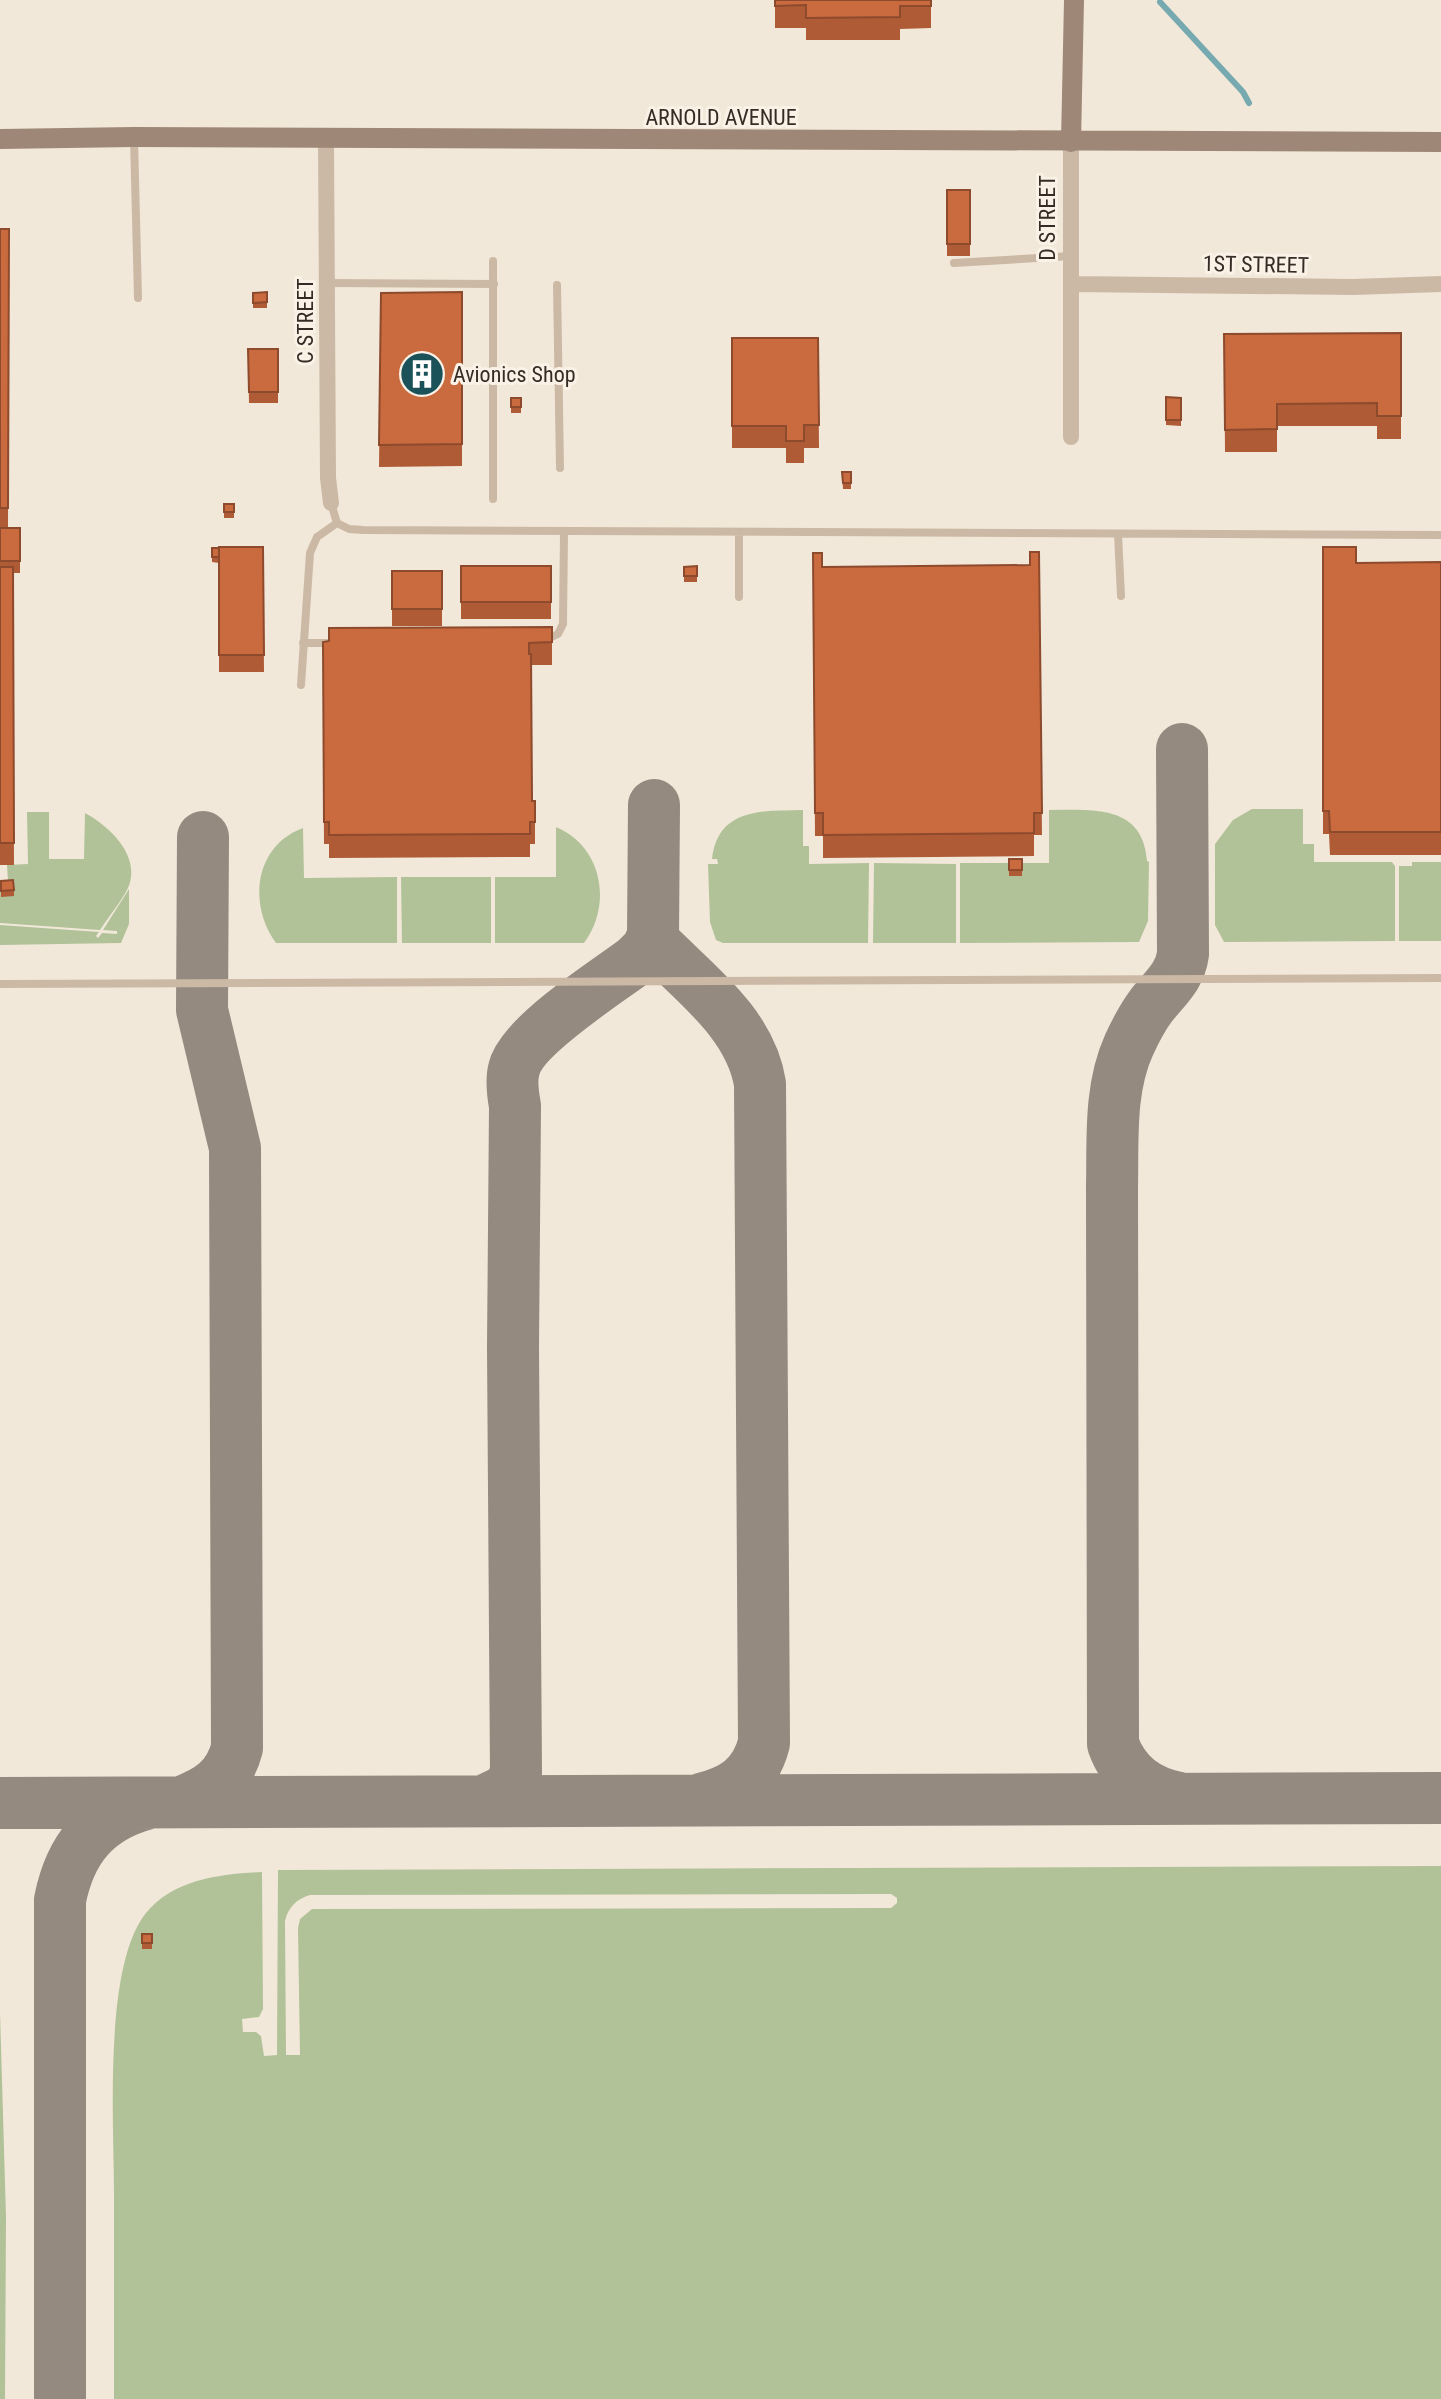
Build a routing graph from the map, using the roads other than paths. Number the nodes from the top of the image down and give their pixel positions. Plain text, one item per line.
1 (1074, 0) edge
2 (134, 137) junction
3 (326, 138) junction
4 (0, 139) edge
5 (1071, 142) junction
6 (1441, 142) edge
7 (1071, 256) junction
8 (493, 261) dead end
9 (954, 263) dead end
10 (327, 283) junction
11 (494, 284) junction
12 (1071, 284) junction
13 (1441, 284) edge
14 (557, 285) dead end
15 (138, 298) dead end
16 (1071, 437) dead end
17 (560, 468) dead end
18 (493, 499) dead end
19 (331, 503) joint
20 (337, 523) junction
21 (564, 533) junction
22 (739, 533) junction
23 (1118, 534) junction
24 (1441, 535) edge
25 (1121, 596) dead end
26 (739, 597) dead end
27 (531, 641) edge
28 (303, 643) junction
29 (348, 643) edge
30 (301, 685) dead end
31 (1441, 978) edge
32 (0, 984) edge

1 - 5 street, D STREET
2 - 3 street, ARNOLD AVENUE
2 - 4 street, ARNOLD AVENUE
2 - 15 lane
3 - 5 street, ARNOLD AVENUE
3 - 10 street, C STREET
5 - 6 street, ARNOLD AVENUE
5 - 7 street, D STREET
7 - 9 lane
7 - 12 street, D STREET
8 - 11 lane
10 - 11 lane
10 - 19 street, C STREET
11 - 18 lane
12 - 13 street, 1ST STREET
12 - 16 street, D STREET
14 - 17 lane
19 - 20 lane
20 - 21 lane
20 - 28 lane
21 - 22 lane
21 - 27 lane
22 - 23 lane
22 - 26 lane
23 - 24 lane
23 - 25 lane
28 - 29 lane
28 - 30 lane
31 - 32 lane

